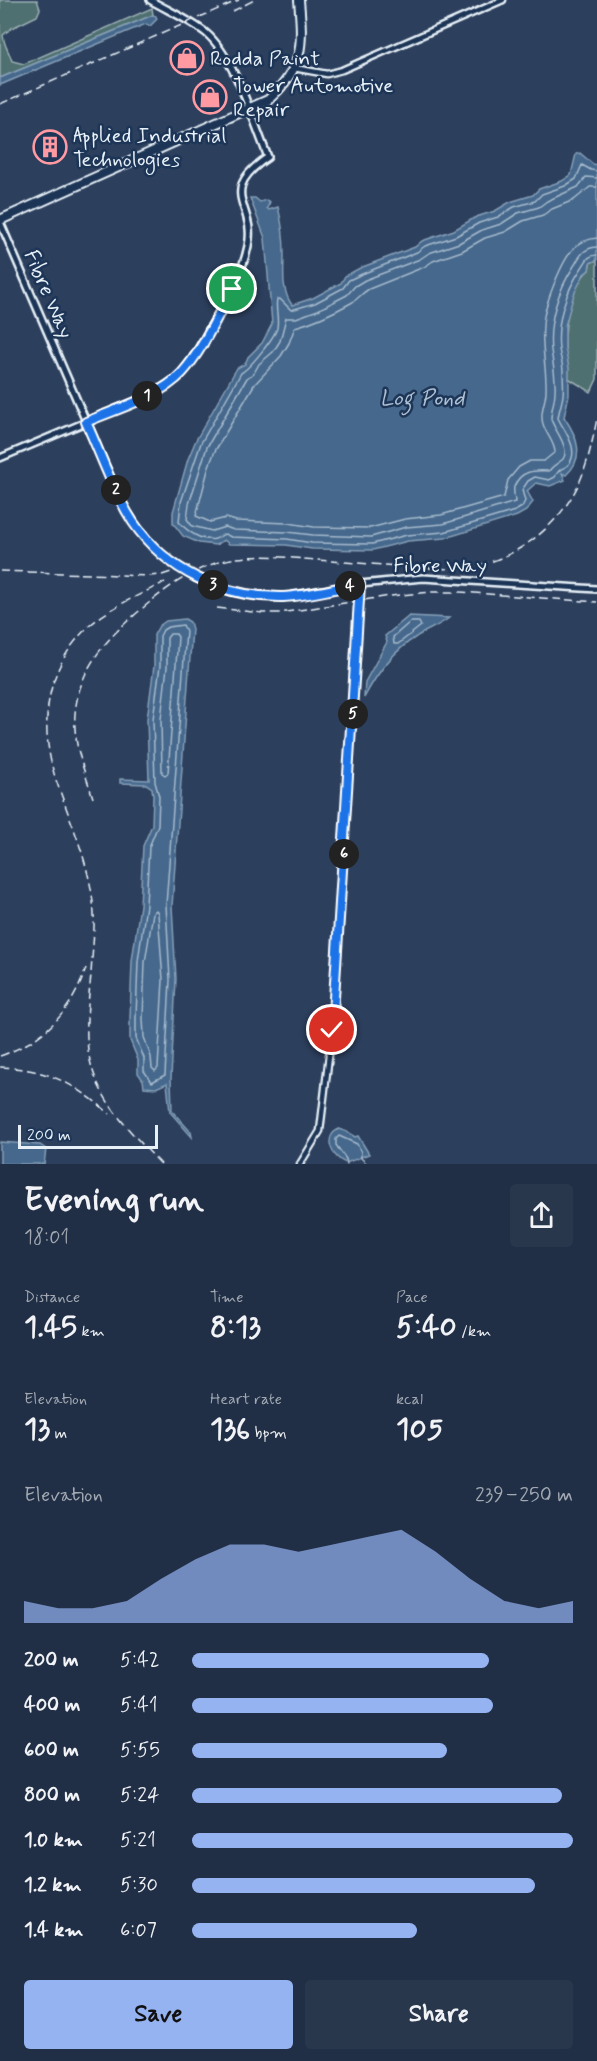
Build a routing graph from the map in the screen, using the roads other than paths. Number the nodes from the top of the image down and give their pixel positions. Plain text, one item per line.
1 (150, 0) edge
2 (299, 0) edge
3 (503, 0) edge
4 (294, 68) junction
5 (248, 109) junction
6 (0, 221) edge
7 (86, 422) junction
8 (0, 458) edge
9 (119, 498) joint
10 (194, 577) joint
11 (360, 584) junction
12 (597, 589) edge
13 (300, 1164) edge

1 - 5 street
2 - 4 highway
3 - 4 street
4 - 5 highway
5 - 6 highway
5 - 7 street
6 - 7 street, Fibre Way
7 - 8 street
7 - 9 street, Fibre Way
9 - 10 street, Fibre Way, bridge
10 - 11 street, Fibre Way
11 - 12 street, Fibre Way
11 - 13 street

